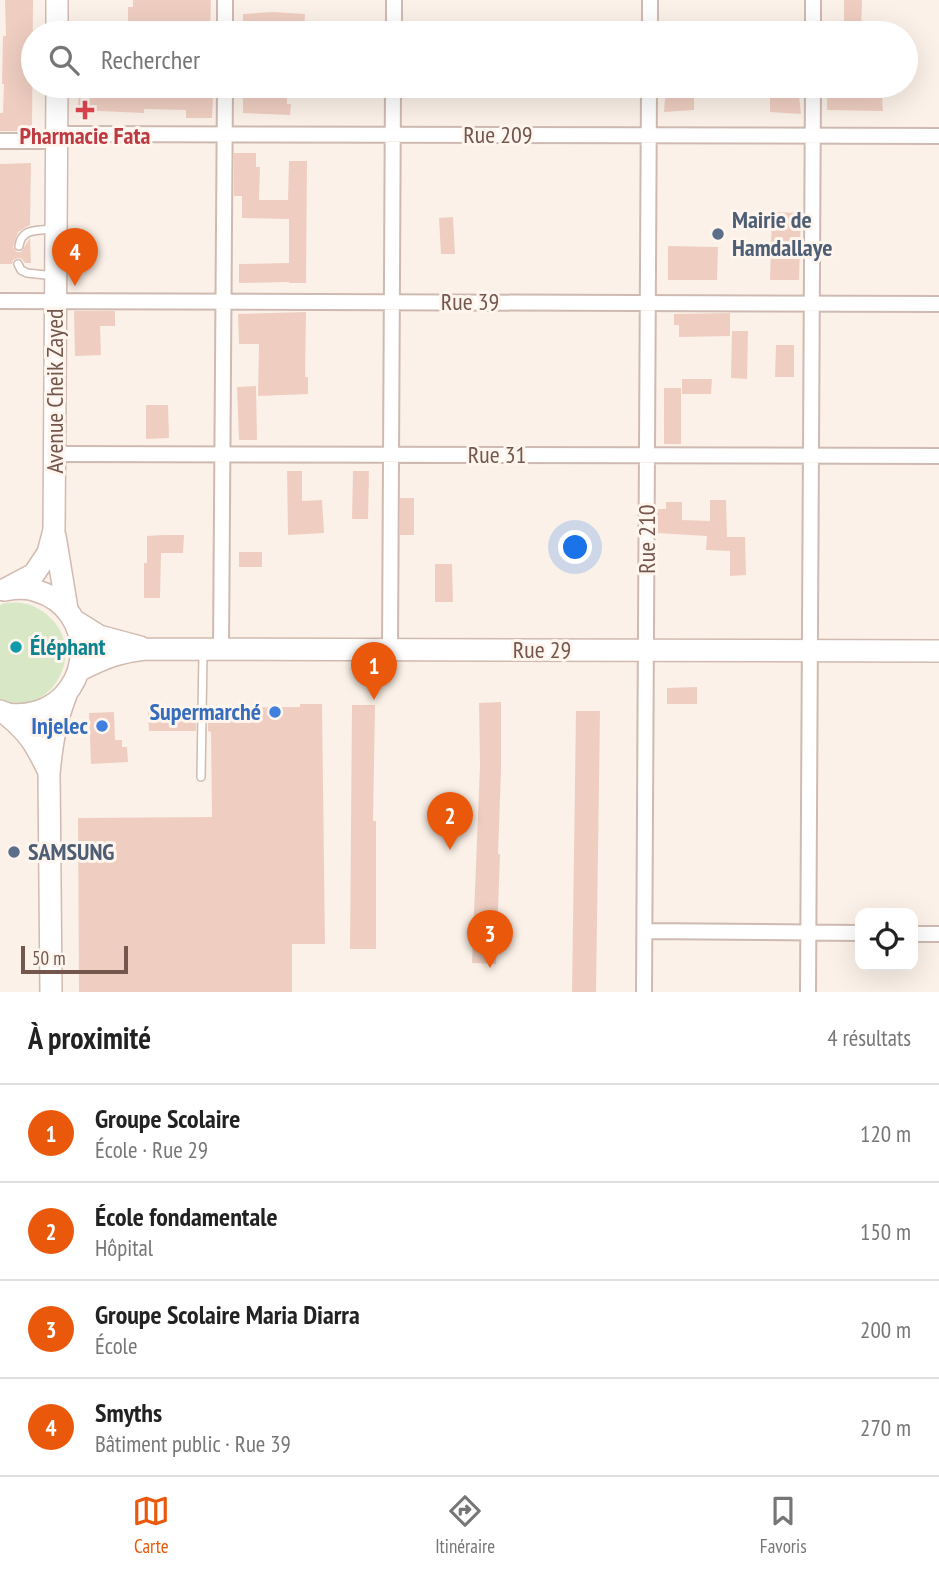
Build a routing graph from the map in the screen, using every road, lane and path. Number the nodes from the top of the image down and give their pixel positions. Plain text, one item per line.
1 (57, 0) edge
2 (225, 0) edge
3 (394, 0) edge
4 (650, 0) edge
5 (813, 0) edge
6 (57, 21) edge
7 (225, 21) edge
8 (394, 21) edge
9 (650, 21) edge
10 (813, 21) edge
11 (57, 98) edge
12 (225, 98) edge
13 (393, 98) edge
14 (649, 98) edge
15 (813, 98) edge
16 (224, 134) junction
17 (393, 135) junction
18 (649, 136) junction
19 (813, 136) junction
20 (939, 136) edge
21 (57, 137) junction
22 (0, 141) edge
23 (56, 228) junction
24 (19, 246) dead end
25 (18, 264) dead end
26 (56, 276) junction
27 (0, 301) edge
28 (56, 301) junction
29 (223, 301) junction
30 (392, 302) junction
31 (648, 303) junction
32 (811, 303) junction
33 (939, 304) edge
34 (55, 454) junction
35 (223, 454) junction
36 (391, 455) junction
37 (647, 455) junction
38 (811, 456) junction
39 (939, 456) edge
40 (54, 530) junction
41 (2, 591) edge
42 (71, 615) junction
43 (145, 649) junction
44 (212, 649) junction
45 (390, 650) junction
46 (646, 650) junction
47 (810, 651) junction
48 (939, 651) edge
49 (80, 670) junction
50 (66, 695) junction
51 (3, 713) edge
52 (49, 773) junction
53 (201, 776) dead end
54 (645, 931) junction
55 (808, 933) junction
56 (855, 933) edge
57 (918, 934) edge
58 (939, 934) edge
59 (51, 992) edge
60 (644, 992) edge
61 (808, 992) edge

1 - 6 main road
2 - 7 street
3 - 8 street
4 - 9 street
5 - 10 street
11 - 21 main road, Avenue Cheik Zayed
12 - 16 street
13 - 17 street
14 - 18 street, Rue 210
15 - 19 street
16 - 17 street, Rue 209
16 - 21 street, Rue 209
16 - 29 street
17 - 18 street, Rue 209
17 - 30 street
18 - 19 street, Rue 209
18 - 31 street, Rue 210
19 - 20 street, Rue 209
19 - 32 street
21 - 22 street, Rue 209
21 - 23 main road, Avenue Cheik Zayed
23 - 24 lane
23 - 26 main road, Avenue Cheik Zayed
25 - 26 lane
26 - 28 main road, Avenue Cheik Zayed
27 - 28 street, Rue 39
28 - 29 street, Rue 39
28 - 34 main road, Avenue Cheik Zayed
29 - 30 street, Rue 39
29 - 35 street
30 - 31 street, Rue 39
30 - 36 street
31 - 32 street, Rue 39
31 - 37 street, Rue 210
32 - 33 street, Rue 39
32 - 38 street
34 - 35 street, Rue 31
34 - 40 main road, Avenue Cheik Zayed
35 - 36 street, Rue 31
35 - 44 street
36 - 37 street, Rue 31
36 - 45 street
37 - 38 street, Rue 31
37 - 46 street, Rue 210
38 - 39 street, Rue 31
38 - 47 street
40 - 41 main road, Avenue Cheik Zayed
40 - 42 main road
41 - 42 main road, Rue 29
42 - 43 main road, Rue 29
42 - 49 main road
43 - 44 main road, Rue 29
43 - 49 main road, Rue 29
44 - 45 main road, Rue 29
44 - 53 lane
45 - 46 main road, Rue 29
46 - 47 main road, Rue 29
46 - 54 street, Rue 210
47 - 48 main road, Rue 29
47 - 55 street
49 - 50 main road
50 - 51 main road
50 - 52 main road
51 - 52 main road
52 - 59 main road
54 - 55 street
54 - 60 street, Rue 210
55 - 56 street
55 - 61 street
57 - 58 street

